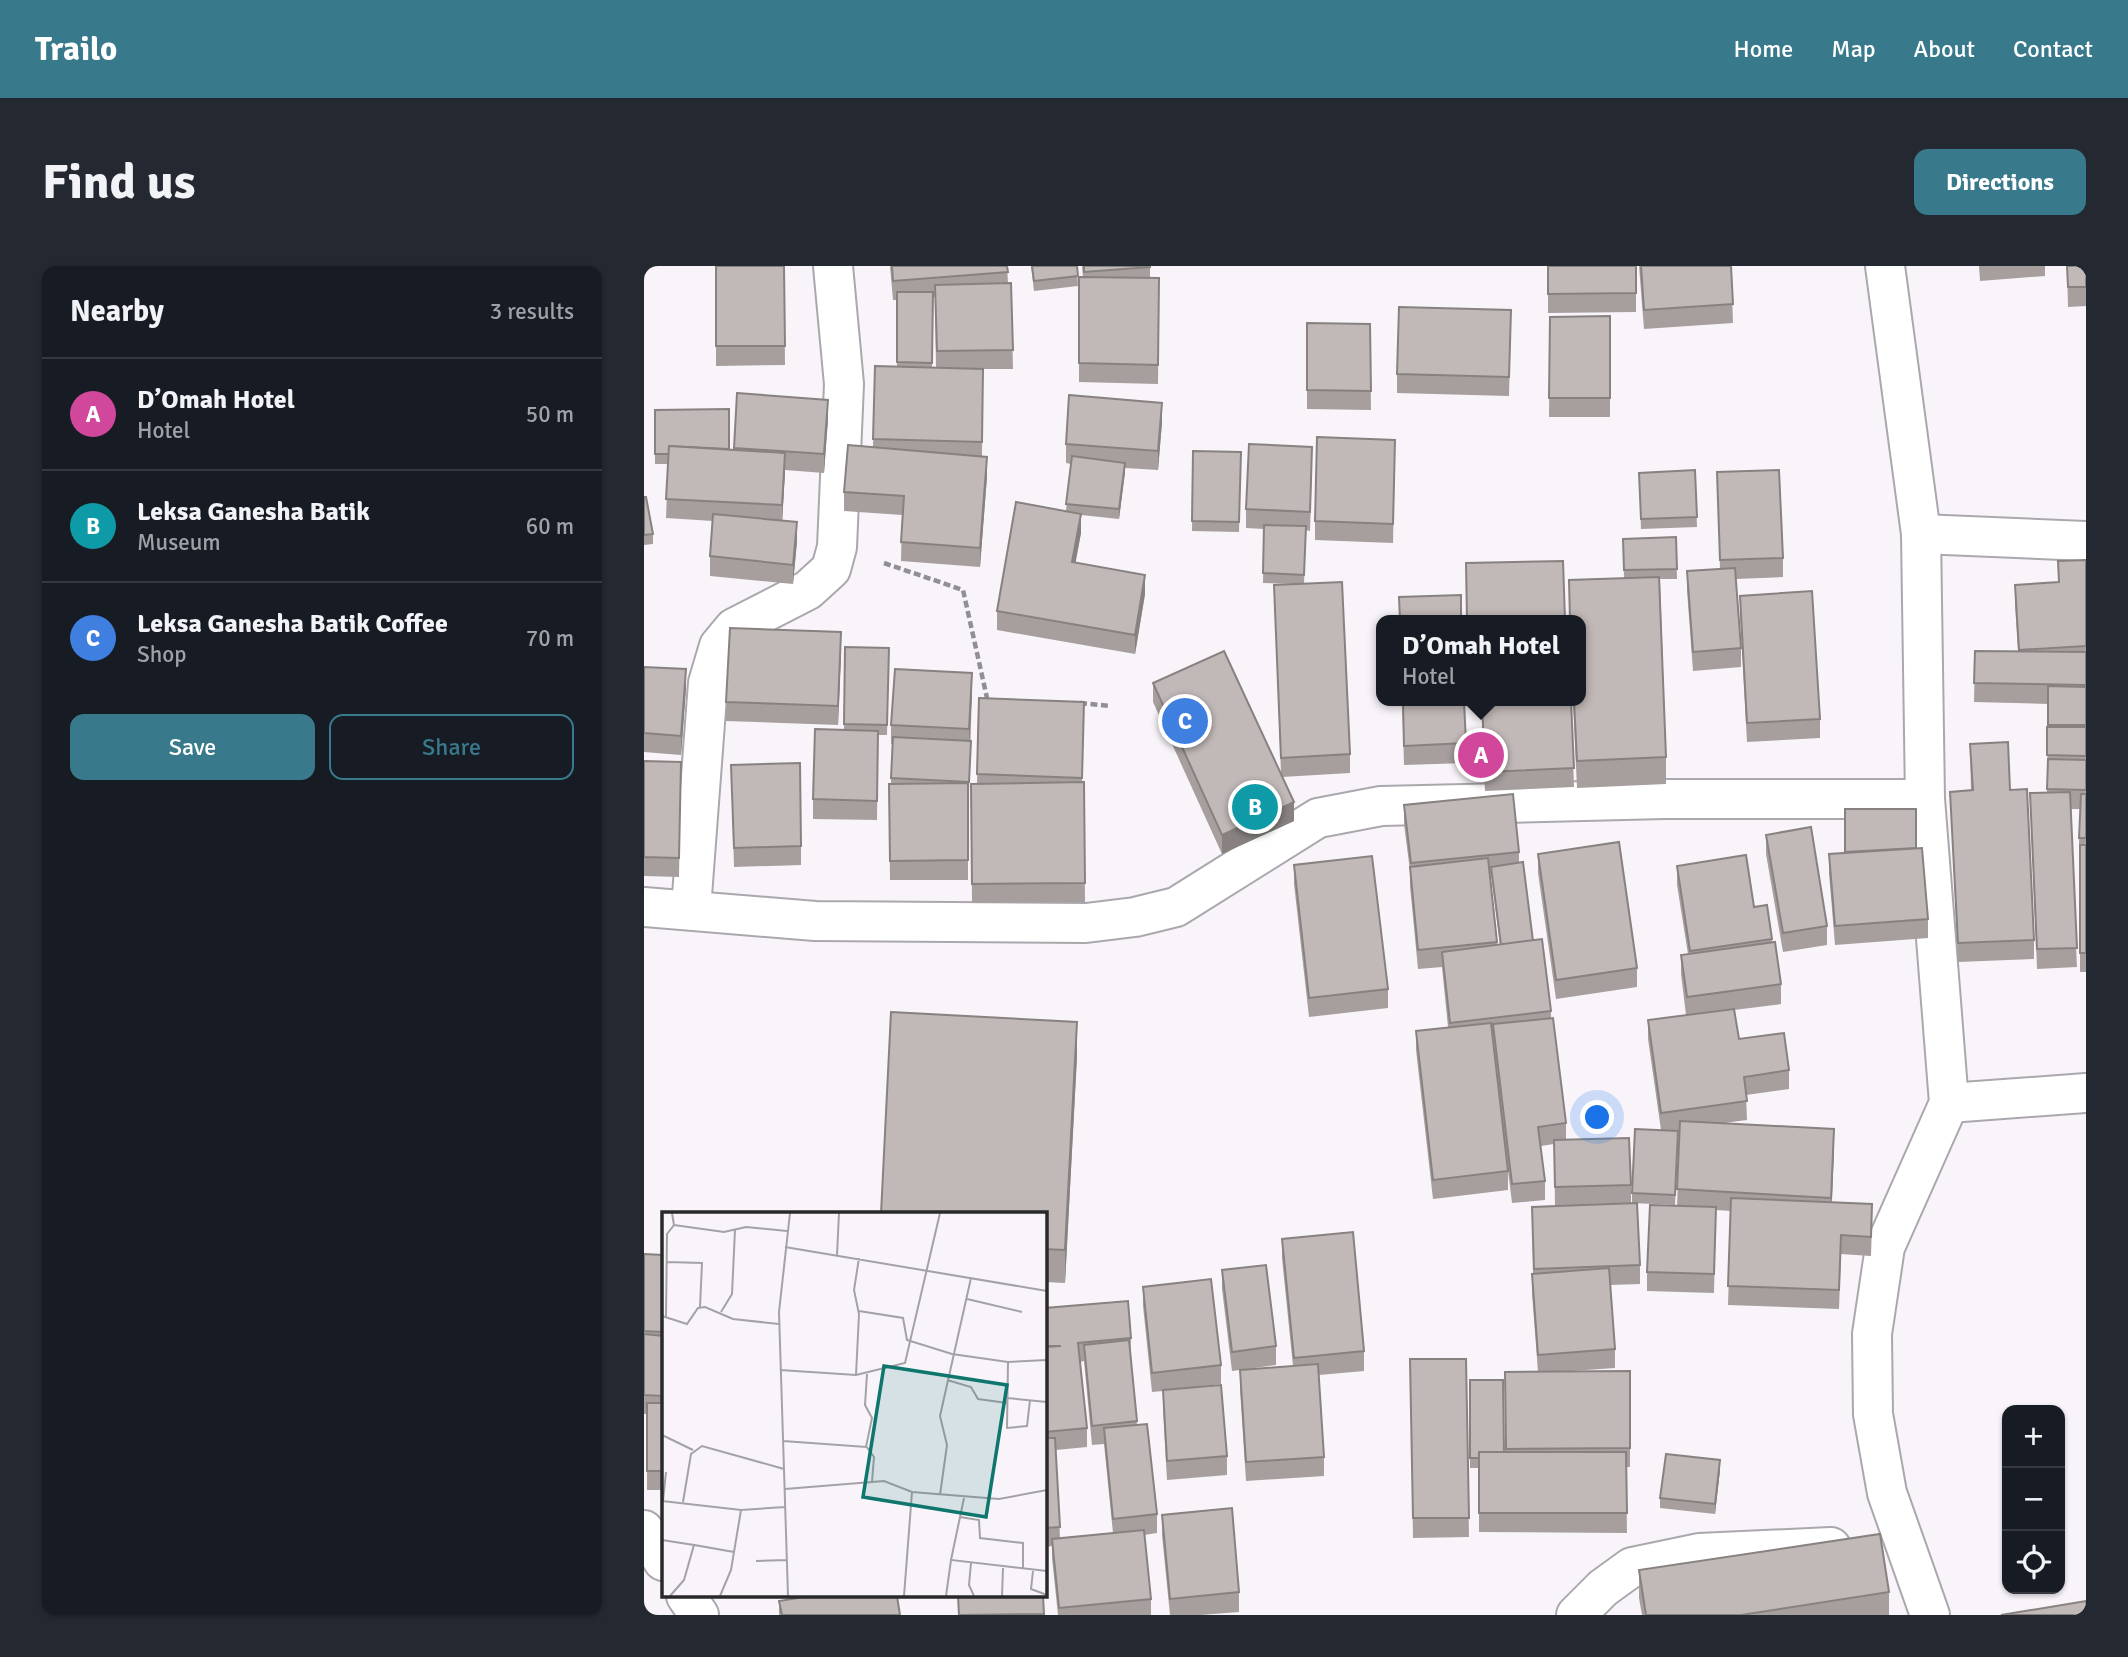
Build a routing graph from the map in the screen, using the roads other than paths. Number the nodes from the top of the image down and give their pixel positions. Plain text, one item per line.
1 (833, 266) edge
2 (1885, 266) edge
3 (1921, 534) junction
4 (2086, 541) edge
5 (1925, 799) junction
6 (644, 907) edge
7 (691, 909) junction
8 (2086, 1093) edge
9 (1949, 1103) junction
10 (644, 1530) edge
11 (1905, 1544) junction
12 (662, 1559) edge
13 (687, 1598) edge
14 (699, 1615) edge
15 (1576, 1615) edge
16 (1930, 1615) edge

1 - 7 street
2 - 3 street
3 - 4 street
3 - 5 street
5 - 7 street
5 - 9 street
6 - 7 street
8 - 9 street
9 - 11 street
10 - 12 street
11 - 15 street
11 - 16 street
13 - 14 street

